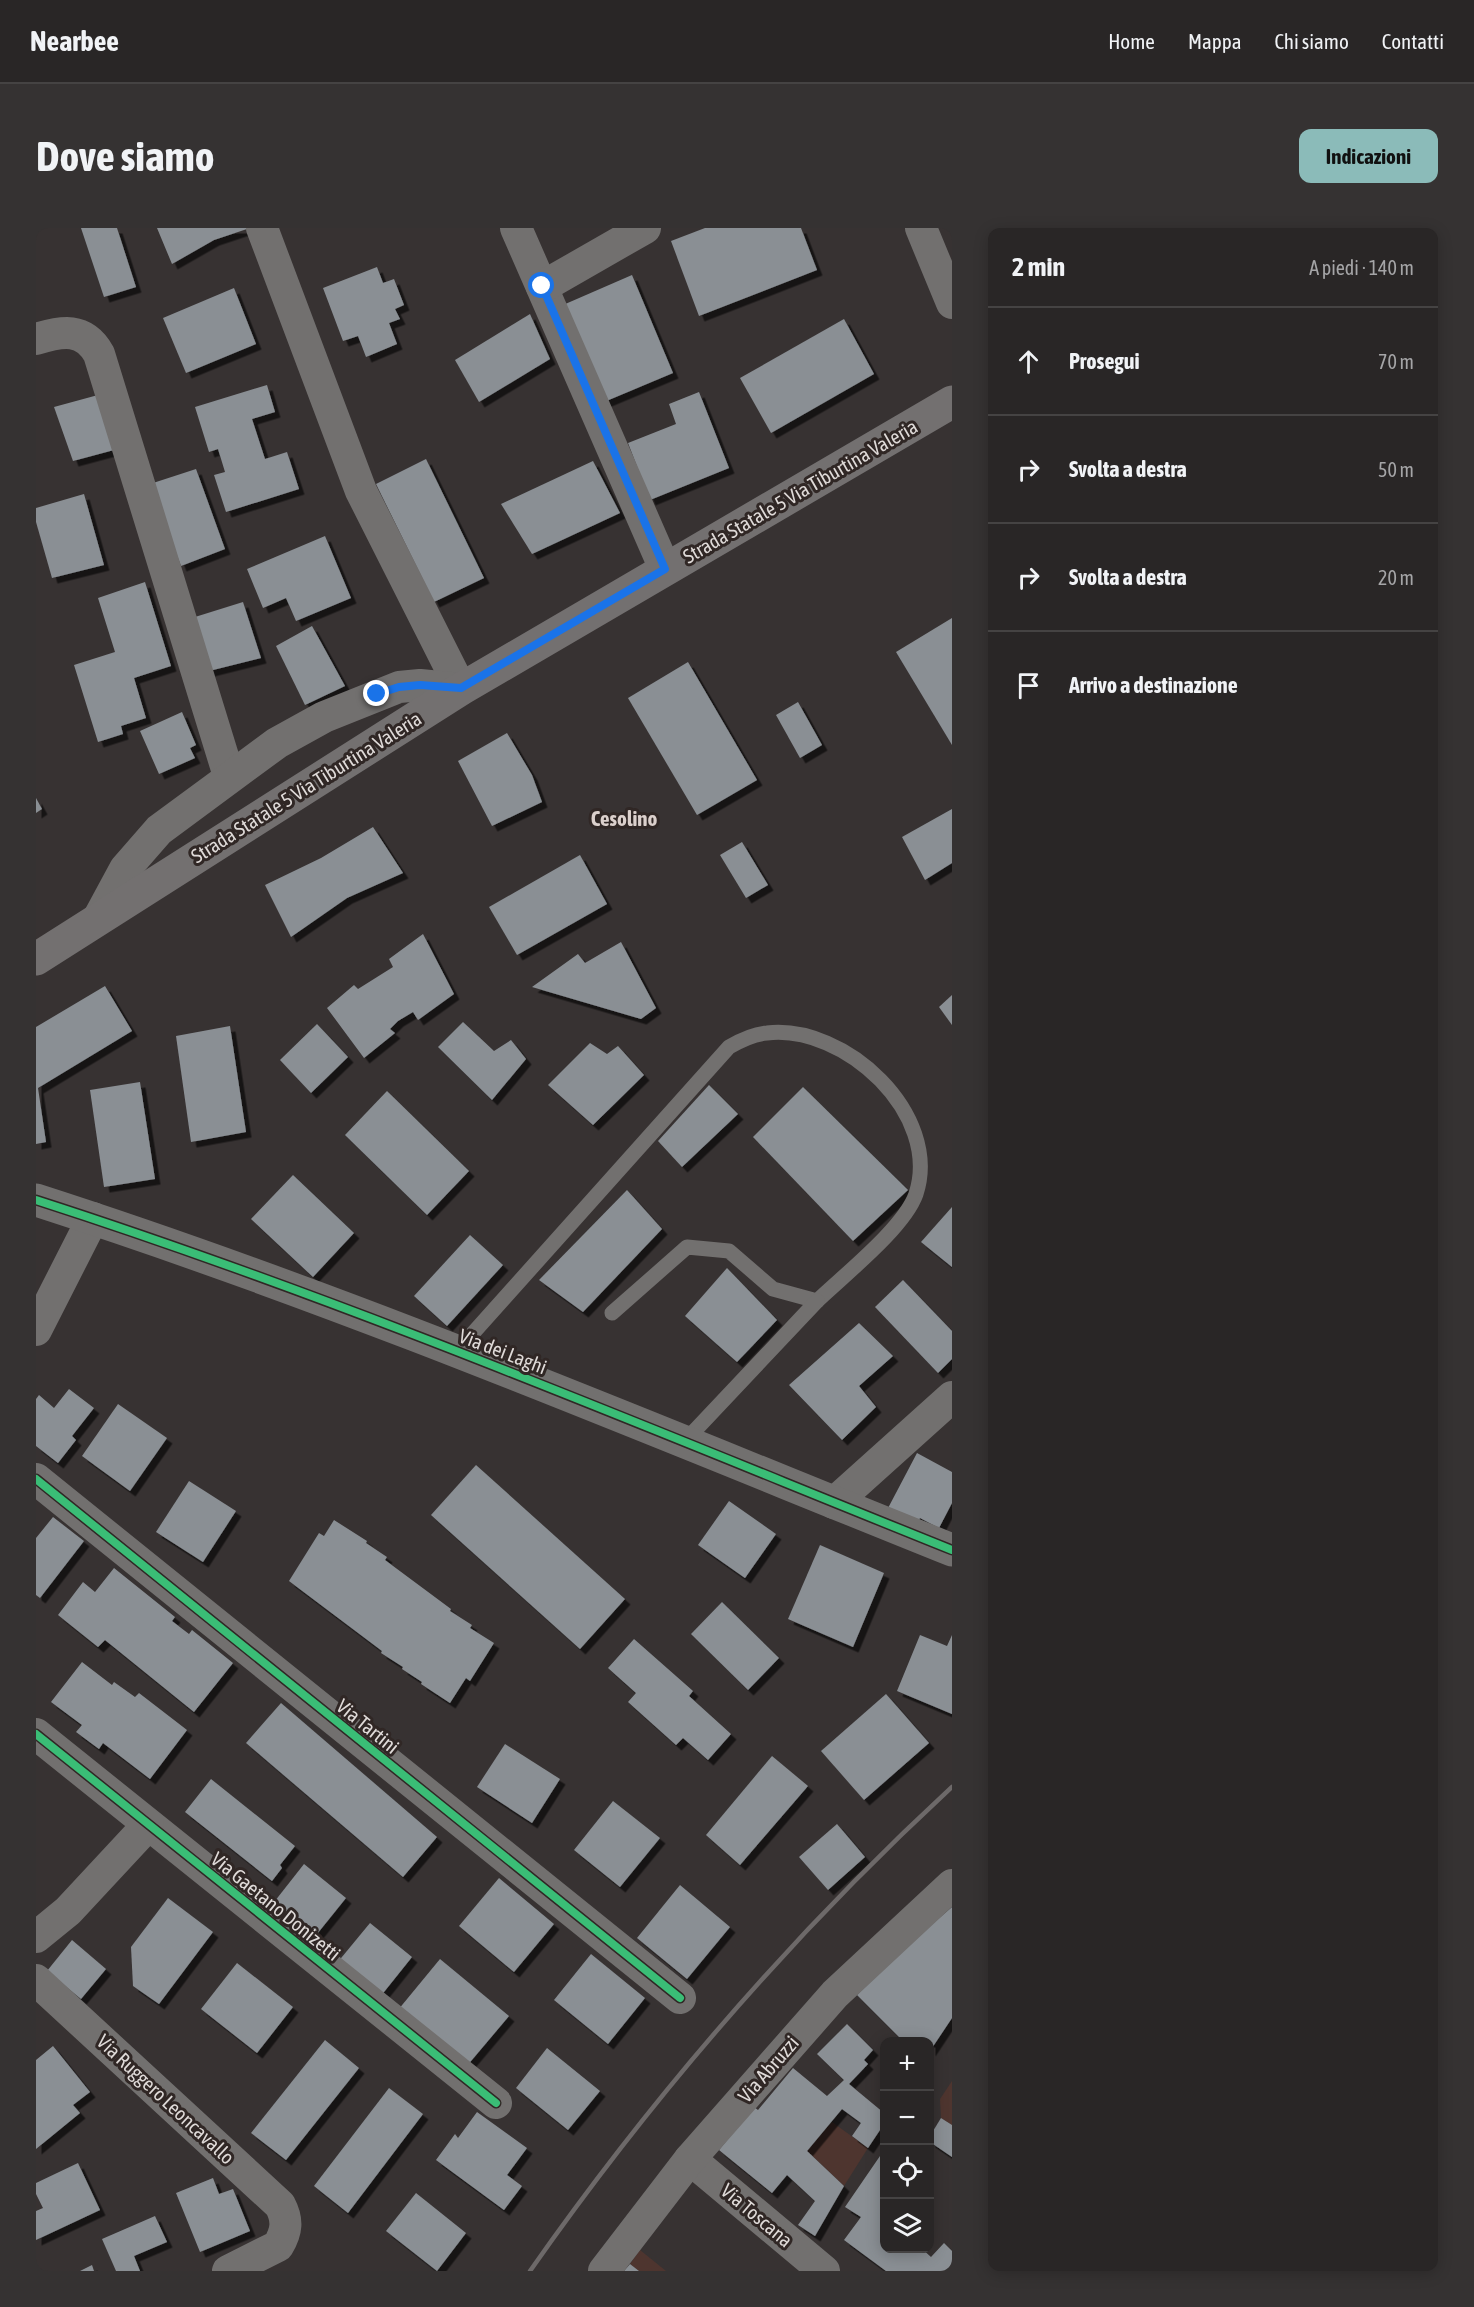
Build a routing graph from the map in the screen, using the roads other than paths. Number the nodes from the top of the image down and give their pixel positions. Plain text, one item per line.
1 (262, 228) edge
2 (516, 228) edge
3 (645, 228) edge
4 (921, 228) edge
5 (542, 286) junction
6 (952, 303) edge
7 (36, 339) edge
8 (952, 402) edge
9 (665, 569) junction
10 (461, 688) junction
11 (229, 776) junction
12 (98, 919) junction
13 (36, 959) edge
14 (36, 1200) edge
15 (93, 1218) junction
16 (817, 1301) junction
17 (612, 1313) dead end
18 (36, 1330) edge
19 (457, 1350) junction
20 (952, 1397) edge
21 (685, 1441) junction
22 (36, 1479) edge
23 (834, 1503) junction
24 (952, 1550) edge
25 (36, 1734) edge
26 (148, 1825) junction
27 (952, 1885) edge
28 (36, 1937) edge
29 (36, 1980) edge
30 (680, 1998) dead end
31 (496, 2103) dead end
32 (690, 2159) junction
33 (228, 2271) edge
34 (604, 2271) edge
35 (824, 2271) edge

1 - 10 street
2 - 5 street
3 - 5 street
4 - 6 street
5 - 9 street
7 - 11 street
8 - 9 main road, Strada Statale 5 Via Tiburtina Valeria
9 - 10 main road, Strada Statale 5 Via Tiburtina Valeria
10 - 11 street
10 - 12 main road, Strada Statale 5 Via Tiburtina Valeria
11 - 12 street
12 - 13 main road, Strada Statale 5 Via Tiburtina Valeria
14 - 15 street, Via dei Laghi
15 - 18 street
15 - 19 street, Via dei Laghi
16 - 17 lane
16 - 19 lane
16 - 21 lane
19 - 21 street, Via dei Laghi
20 - 23 street
21 - 23 street, Via dei Laghi
22 - 30 street, Via Tartini
23 - 24 street, Via dei Laghi
25 - 26 street, Via Gaetano Donizetti
26 - 28 street
26 - 31 street, Via Gaetano Donizetti
27 - 32 street, Via Abruzzi
29 - 33 street, Via Ruggero Leoncavallo
32 - 34 street, Via Abruzzi
32 - 35 street, Via Toscana

